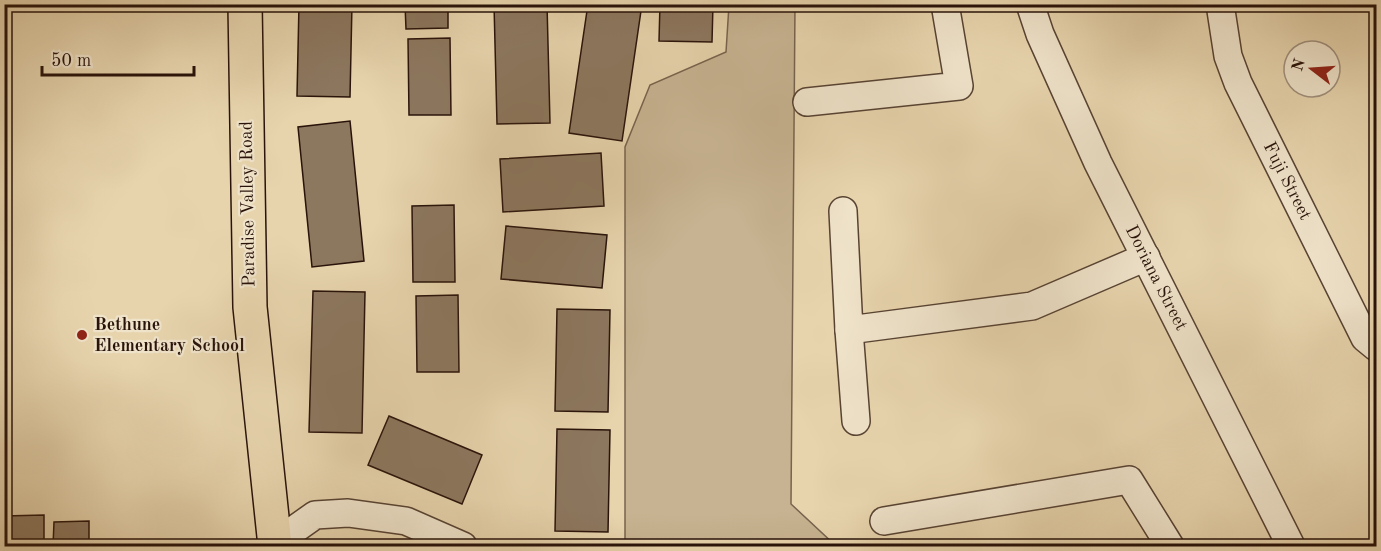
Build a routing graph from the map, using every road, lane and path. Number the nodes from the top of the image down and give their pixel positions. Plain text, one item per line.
1 (245, 4) edge
2 (945, 4) edge
3 (1030, 4) edge
4 (1220, 4) edge
5 (807, 102) dead end
6 (843, 211) dead end
7 (1146, 257) junction
8 (849, 330) junction
9 (1377, 347) edge
10 (856, 421) dead end
11 (884, 521) dead end
12 (276, 546) edge
13 (463, 546) edge
14 (1170, 546) edge
15 (1291, 546) edge

1 - 12 main road, Paradise Valley Road
2 - 5 street
3 - 7 street, Doriana Street
4 - 9 street, Fuji Street
6 - 8 street
7 - 8 street
7 - 15 street, Doriana Street
8 - 10 street
11 - 14 street
12 - 13 street

